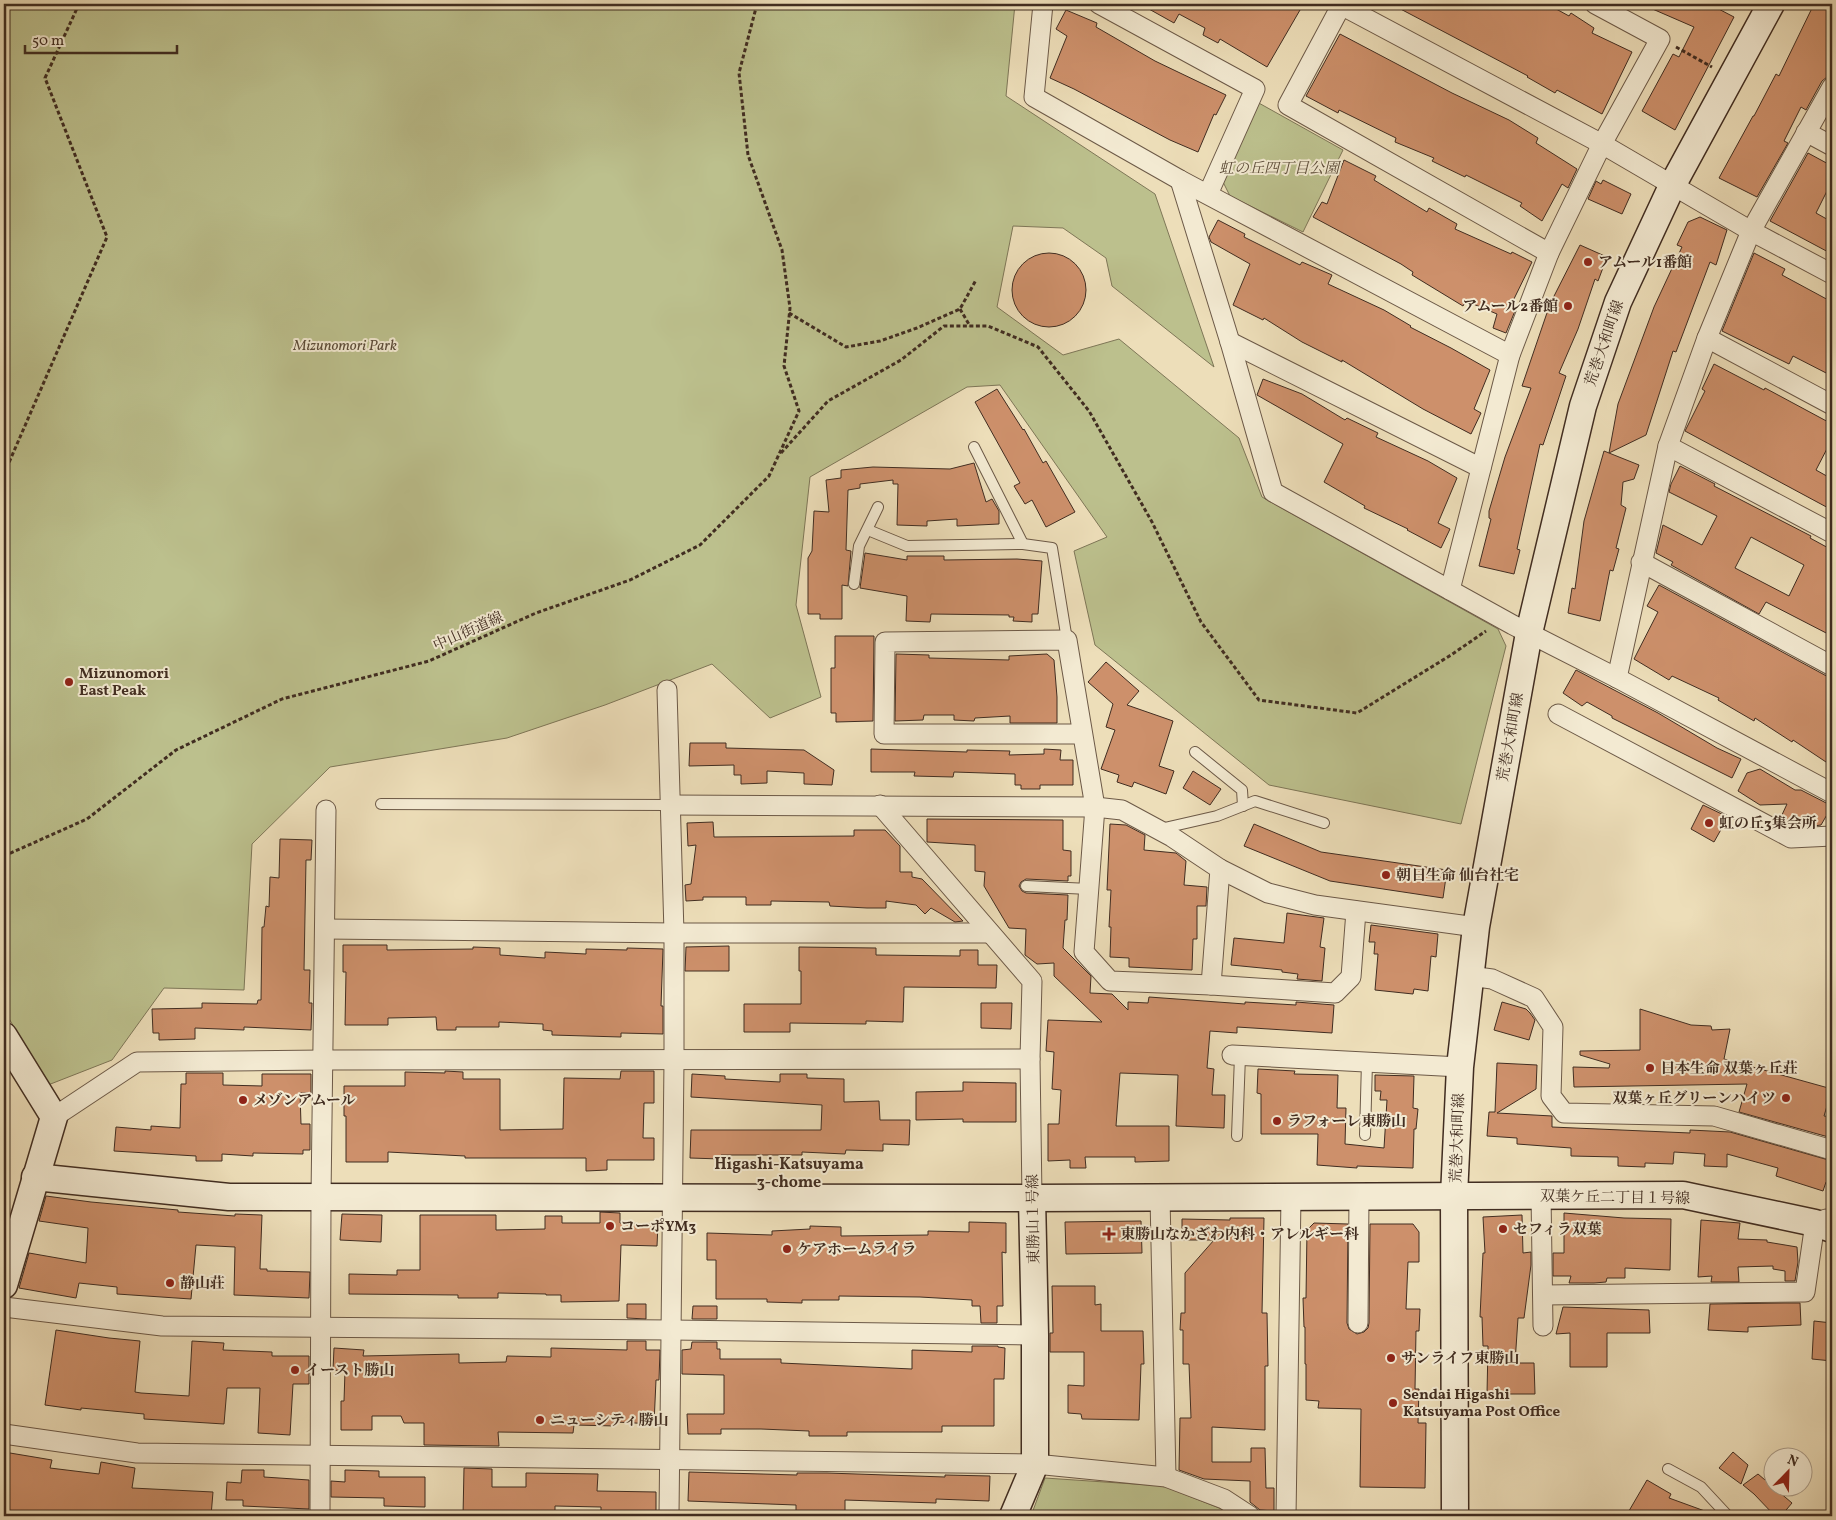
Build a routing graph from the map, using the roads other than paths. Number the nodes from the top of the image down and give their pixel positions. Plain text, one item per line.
1 (1044, 4) edge
2 (1099, 4) edge
3 (1341, 4) edge
4 (1595, 4) edge
5 (1771, 4) edge
6 (1832, 86) edge
7 (1806, 132) junction
8 (1602, 144) junction
9 (1832, 146) edge
10 (1180, 180) junction
11 (1672, 186) junction
12 (1208, 194) junction
13 (1751, 231) junction
14 (1549, 253) junction
15 (1832, 274) edge
16 (1708, 338) junction
17 (1230, 342) junction
18 (1510, 355) junction
19 (1832, 405) edge
20 (1668, 446) junction
21 (974, 447) dead end
22 (1481, 468) junction
23 (878, 507) dead end
24 (868, 530) junction
25 (1832, 533) edge
26 (1023, 544) junction
27 (1641, 562) junction
28 (854, 584) dead end
29 (1450, 590) junction
30 (1529, 634) junction
31 (1067, 640) junction
32 (1832, 666) edge
33 (1617, 678) junction
34 (668, 690) dead end
35 (1558, 714) dead end
36 (1082, 734) junction
37 (1195, 752) dead end
38 (1832, 793) edge
39 (380, 804) dead end
40 (670, 805) junction
41 (880, 805) junction
42 (1243, 806) junction
43 (1095, 807) junction
44 (326, 810) dead end
45 (1324, 823) dead end
46 (1158, 830) junction
47 (1832, 836) edge
48 (1220, 870) junction
49 (1026, 886) dead end
50 (1089, 889) junction
51 (1356, 911) junction
52 (1476, 927) junction
53 (325, 929) junction
54 (674, 933) junction
55 (990, 933) junction
56 (1470, 976) junction
57 (1211, 985) junction
58 (4, 1036) edge
59 (1236, 1055) joint
60 (323, 1060) junction
61 (1030, 1060) junction
62 (674, 1061) junction
63 (1367, 1062) junction
64 (1460, 1067) junction
65 (54, 1117) junction
66 (1366, 1135) dead end
67 (1237, 1136) dead end
68 (1832, 1150) edge
69 (35, 1177) junction
70 (1291, 1196) junction
71 (1359, 1196) junction
72 (1454, 1196) junction
73 (1541, 1196) junction
74 (321, 1197) junction
75 (1160, 1197) junction
76 (674, 1198) junction
77 (1032, 1198) junction
78 (1826, 1223) edge
79 (4, 1285) edge
80 (1542, 1295) junction
81 (4, 1307) edge
82 (1358, 1323) dead end
83 (1543, 1326) dead end
84 (320, 1327) junction
85 (672, 1330) junction
86 (1035, 1335) junction
87 (4, 1434) edge
88 (320, 1456) junction
89 (669, 1460) junction
90 (1034, 1464) junction
91 (1668, 1468) dead end
92 (1166, 1477) junction
93 (320, 1516) edge
94 (669, 1516) edge
95 (1013, 1516) edge
96 (1250, 1516) edge
97 (1286, 1516) edge
98 (1455, 1516) edge
99 (1728, 1516) edge

1 - 10 street
2 - 12 street
3 - 8 street
3 - 14 street
4 - 8 street
5 - 11 street, 荒巻大和町線
6 - 7 street
7 - 9 street
7 - 13 street
8 - 11 street
8 - 14 street
10 - 12 street
10 - 17 street
11 - 13 street
11 - 30 street, 荒巻大和町線
12 - 18 street
13 - 15 street
13 - 16 street
14 - 18 street
16 - 19 street
16 - 20 street
17 - 22 street
17 - 29 street
18 - 22 street
20 - 25 street
20 - 27 street
21 - 26 lane
22 - 29 street
23 - 24 lane
24 - 26 lane
24 - 28 lane
26 - 31 lane
27 - 32 street
27 - 33 street
29 - 30 street
30 - 33 street
30 - 52 street, 荒巻大和町線
31 - 36 street
31 - 36 street
33 - 38 street
34 - 40 street
35 - 47 street
36 - 43 street
37 - 42 lane
39 - 40 lane
40 - 41 street
40 - 54 street
41 - 43 street
41 - 55 street, 東勝山１号線
42 - 45 lane
42 - 46 lane
43 - 46 street
43 - 50 street
44 - 53 street
46 - 48 street
48 - 51 street
48 - 57 street
49 - 50 lane
50 - 57 street
51 - 52 street
51 - 57 street
52 - 56 street, 荒巻大和町線
53 - 54 street
53 - 60 street
54 - 55 street
54 - 62 street
55 - 61 street, 東勝山１号線
56 - 64 street, 荒巻大和町線
56 - 68 street
58 - 65 street
59 - 63 street
59 - 67 lane
60 - 62 street
60 - 65 street
60 - 74 street
61 - 62 street
61 - 77 street, 東勝山１号線
62 - 76 street
63 - 64 street
63 - 66 lane
64 - 72 street, 荒巻大和町線
65 - 69 street
69 - 74 street, 双葉ケ丘二丁目１号線
69 - 79 street
70 - 71 street, 双葉ケ丘二丁目１号線
70 - 75 street, 双葉ケ丘二丁目１号線
70 - 97 street
71 - 72 street, 双葉ケ丘二丁目１号線
71 - 82 street
72 - 73 street, 双葉ケ丘二丁目１号線
72 - 98 street, 荒巻大和町線
73 - 78 street, 双葉ケ丘二丁目１号線
73 - 80 street
74 - 76 street, 双葉ケ丘二丁目１号線
74 - 84 street
75 - 77 street, 双葉ケ丘二丁目１号線
75 - 92 street
76 - 77 street, 双葉ケ丘二丁目１号線
76 - 85 street
77 - 86 street, 東勝山１号線
78 - 80 street
80 - 83 street
81 - 84 street
84 - 85 street
84 - 88 street
85 - 86 street
85 - 89 street
86 - 90 street, 東勝山１号線
87 - 88 street
88 - 89 street
88 - 93 street
89 - 90 street
89 - 94 street
90 - 92 street
90 - 95 street, 東勝山１号線
91 - 99 lane
92 - 96 street

